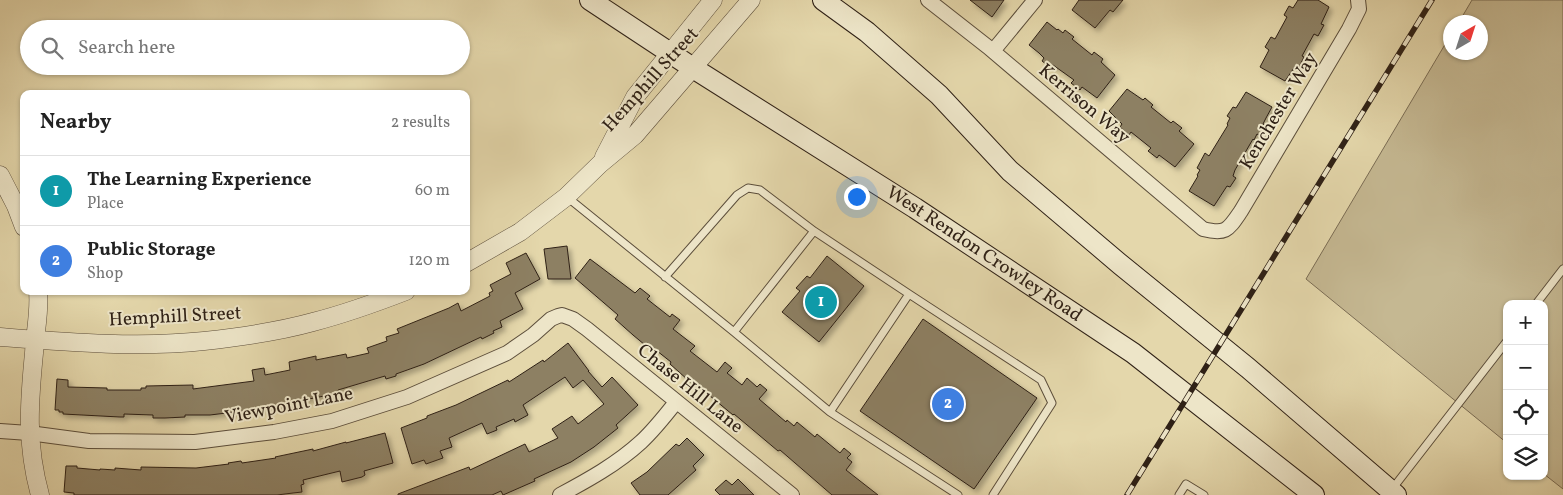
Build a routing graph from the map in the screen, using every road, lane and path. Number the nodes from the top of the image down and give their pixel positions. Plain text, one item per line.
1 (590, 0) edge
2 (713, 0) edge
3 (751, 0) edge
4 (822, 0) edge
5 (928, 0) edge
6 (1035, 0) edge
7 (1358, 0) edge
8 (993, 51) junction
9 (671, 53) junction
10 (693, 68) junction
11 (600, 164) junction
12 (0, 175) edge
13 (566, 197) junction
14 (20, 216) edge
15 (814, 231) junction
16 (1218, 233) joint
17 (470, 261) edge
18 (1563, 268) edge
19 (666, 277) junction
20 (909, 294) junction
21 (38, 295) edge
22 (396, 295) edge
23 (1539, 300) edge
24 (562, 315) joint
25 (734, 332) junction
26 (0, 337) edge
27 (35, 340) junction
28 (1504, 345) edge
29 (676, 402) junction
30 (830, 412) junction
31 (0, 431) edge
32 (29, 433) junction
33 (1393, 493) edge
34 (40, 495) edge
35 (560, 495) edge
36 (792, 495) edge
37 (958, 495) edge
38 (993, 495) edge
39 (1180, 495) edge
40 (1204, 495) edge
41 (1314, 495) edge

1 - 9 main road, West Rendon Crowley Road
2 - 9 street, Hemphill Street
3 - 10 street, Hemphill Street
4 - 33 main road
5 - 8 street, Kerrison Way
6 - 8 street
7 - 16 street, Kenchester Way
8 - 16 street, Kerrison Way
9 - 10 main road, West Rendon Crowley Road
9 - 11 street, Hemphill Street
10 - 11 street, Hemphill Street
10 - 41 main road, West Rendon Crowley Road
11 - 13 street, Hemphill Street
12 - 14 street
13 - 17 street, Hemphill Street
13 - 19 lane
15 - 19 lane
15 - 20 lane
15 - 25 lane
18 - 23 lane
19 - 25 lane
20 - 30 lane
20 - 38 lane
21 - 27 street
22 - 27 street, Hemphill Street
24 - 29 street, Chase Hill Lane
24 - 32 street, Viewpoint Lane
25 - 30 lane
26 - 27 street, Hemphill Street
27 - 32 street
28 - 33 lane
29 - 35 street
29 - 36 street, Chase Hill Lane
30 - 37 lane
31 - 32 street, Viewpoint Lane
32 - 34 street
39 - 40 lane

